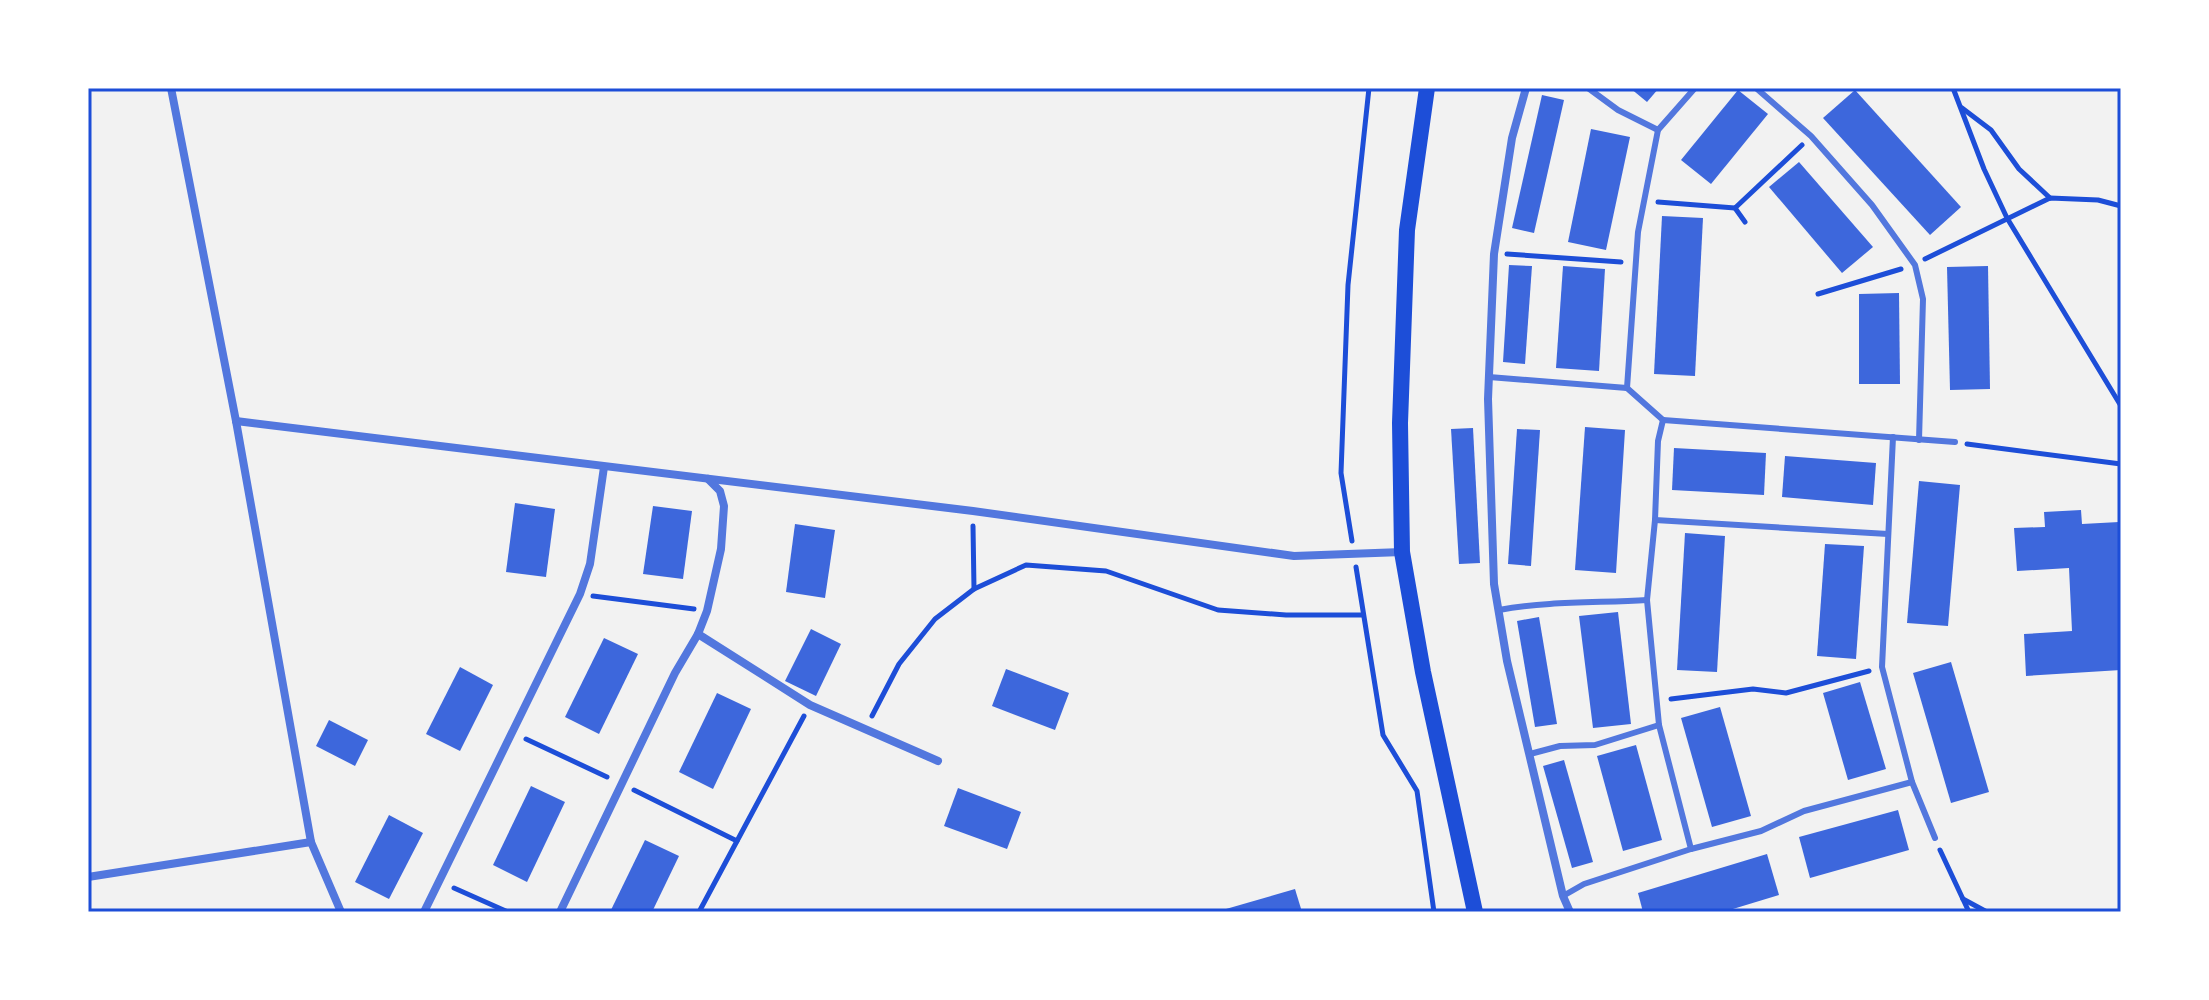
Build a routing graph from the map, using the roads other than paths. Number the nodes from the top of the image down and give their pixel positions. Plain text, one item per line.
1 (171, 88) edge
2 (1427, 88) edge
3 (1526, 88) edge
4 (1588, 88) edge
5 (1695, 88) edge
6 (1756, 88) edge
7 (1658, 130) junction
8 (1489, 377) junction
9 (1627, 388) junction
10 (1663, 420) junction
11 (236, 421) junction
12 (1893, 437) junction
13 (1919, 440) junction
14 (1955, 442) road end
15 (604, 467) junction
16 (708, 478) junction
17 (1655, 520) junction
18 (1888, 534) junction
19 (1402, 552) junction
20 (1647, 600) junction
21 (1499, 610) junction
22 (698, 634) junction
23 (1659, 725) junction
24 (1530, 754) junction
25 (938, 761) dead end
26 (1912, 782) junction
27 (1935, 838) road end
28 (311, 842) junction
29 (1691, 849) junction
30 (88, 877) edge
31 (1563, 896) junction
32 (341, 912) edge
33 (424, 912) edge
34 (560, 912) edge
35 (1475, 912) edge
36 (1570, 912) edge

1 - 11 street
2 - 19 main road
3 - 8 street
4 - 7 lane
5 - 7 lane
6 - 13 lane
7 - 9 lane
8 - 9 lane
8 - 21 street
9 - 10 lane
10 - 12 lane
10 - 17 lane
11 - 15 street
11 - 28 street
12 - 13 lane
12 - 18 lane
13 - 14 lane
15 - 16 street
15 - 33 street
16 - 19 street
16 - 22 street
17 - 18 lane
17 - 20 lane
18 - 26 lane
19 - 35 main road
20 - 21 lane
20 - 23 lane
21 - 24 street
22 - 25 street
22 - 34 street
23 - 24 lane
23 - 29 lane
24 - 31 street
26 - 27 lane
26 - 29 lane
28 - 30 street
28 - 32 street
29 - 31 lane
31 - 36 street

